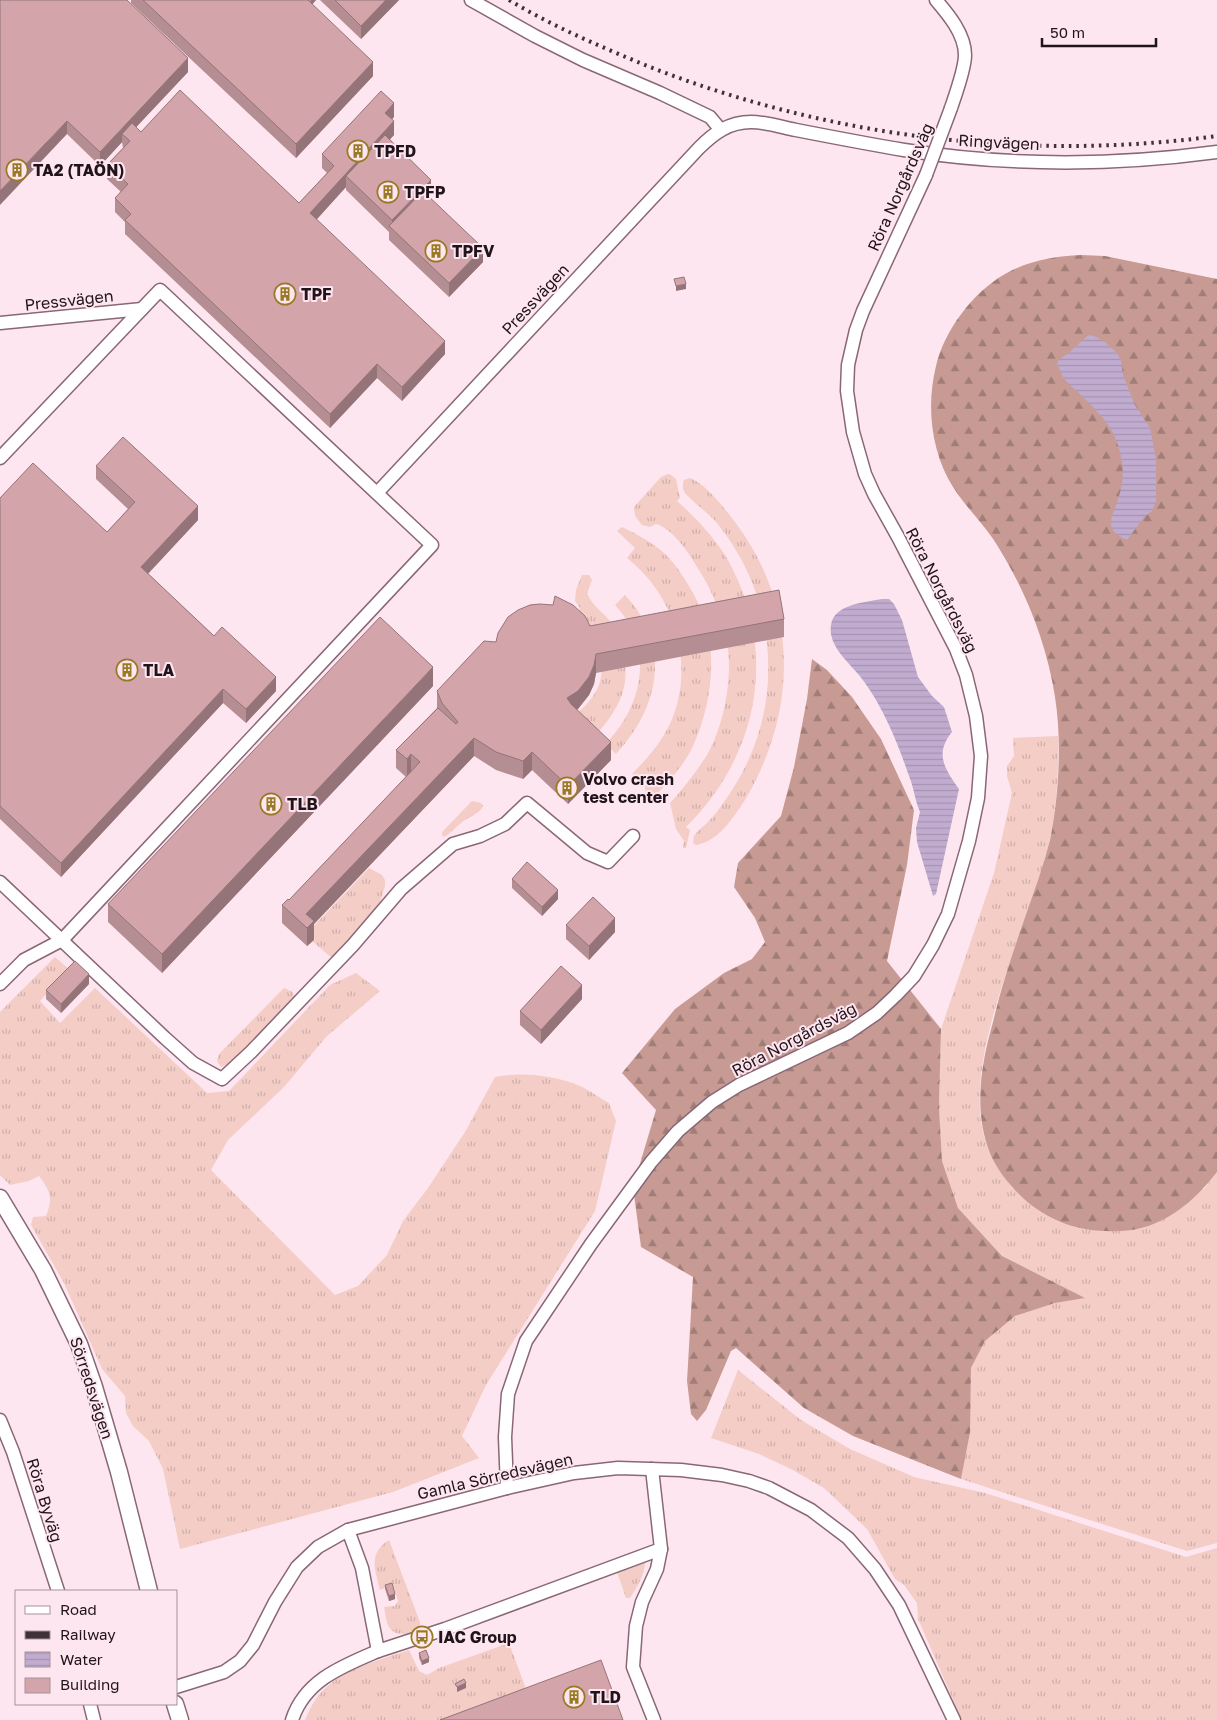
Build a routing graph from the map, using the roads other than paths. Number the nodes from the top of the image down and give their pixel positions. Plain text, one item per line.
1 (470, 0) edge
2 (936, 0) edge
3 (751, 122) joint
4 (720, 130) junction
5 (1217, 152) edge
6 (142, 309) junction
7 (0, 323) edge
8 (0, 458) edge
9 (377, 493) junction
10 (632, 836) dead end
11 (0, 882) edge
12 (62, 940) junction
13 (0, 984) edge
14 (0, 1198) edge
15 (0, 1420) edge
16 (652, 1469) junction
17 (507, 1488) junction
18 (348, 1530) junction
19 (661, 1549) junction
20 (58, 1590) edge
21 (149, 1590) edge
22 (378, 1651) junction
23 (178, 1685) edge
24 (90, 1705) edge
25 (175, 1705) edge
26 (94, 1720) edge
27 (180, 1720) edge
28 (292, 1720) edge
29 (654, 1720) edge
30 (954, 1720) edge

1 - 4 street
2 - 17 street, Röra Norgårdsväg, bridge
3 - 4 street, Pressvägen
3 - 5 street, Ringvägen
4 - 9 street, Pressvägen
6 - 7 street, Pressvägen
6 - 8 street, Pressvägen
6 - 9 street, Pressvägen
9 - 12 street, Pressvägen
10 - 12 street
11 - 12 street
12 - 13 street
14 - 21 street, Sörredsvägen
15 - 20 street, Röra Byväg
16 - 17 street, Gamla Sörredsvägen
16 - 19 street
16 - 30 street, Gamla Sörredsvägen
17 - 18 street, Gamla Sörredsvägen
18 - 22 street
18 - 23 street, Gamla Sörredsvägen
19 - 22 street
19 - 29 street
22 - 28 street
24 - 26 street
25 - 27 street

